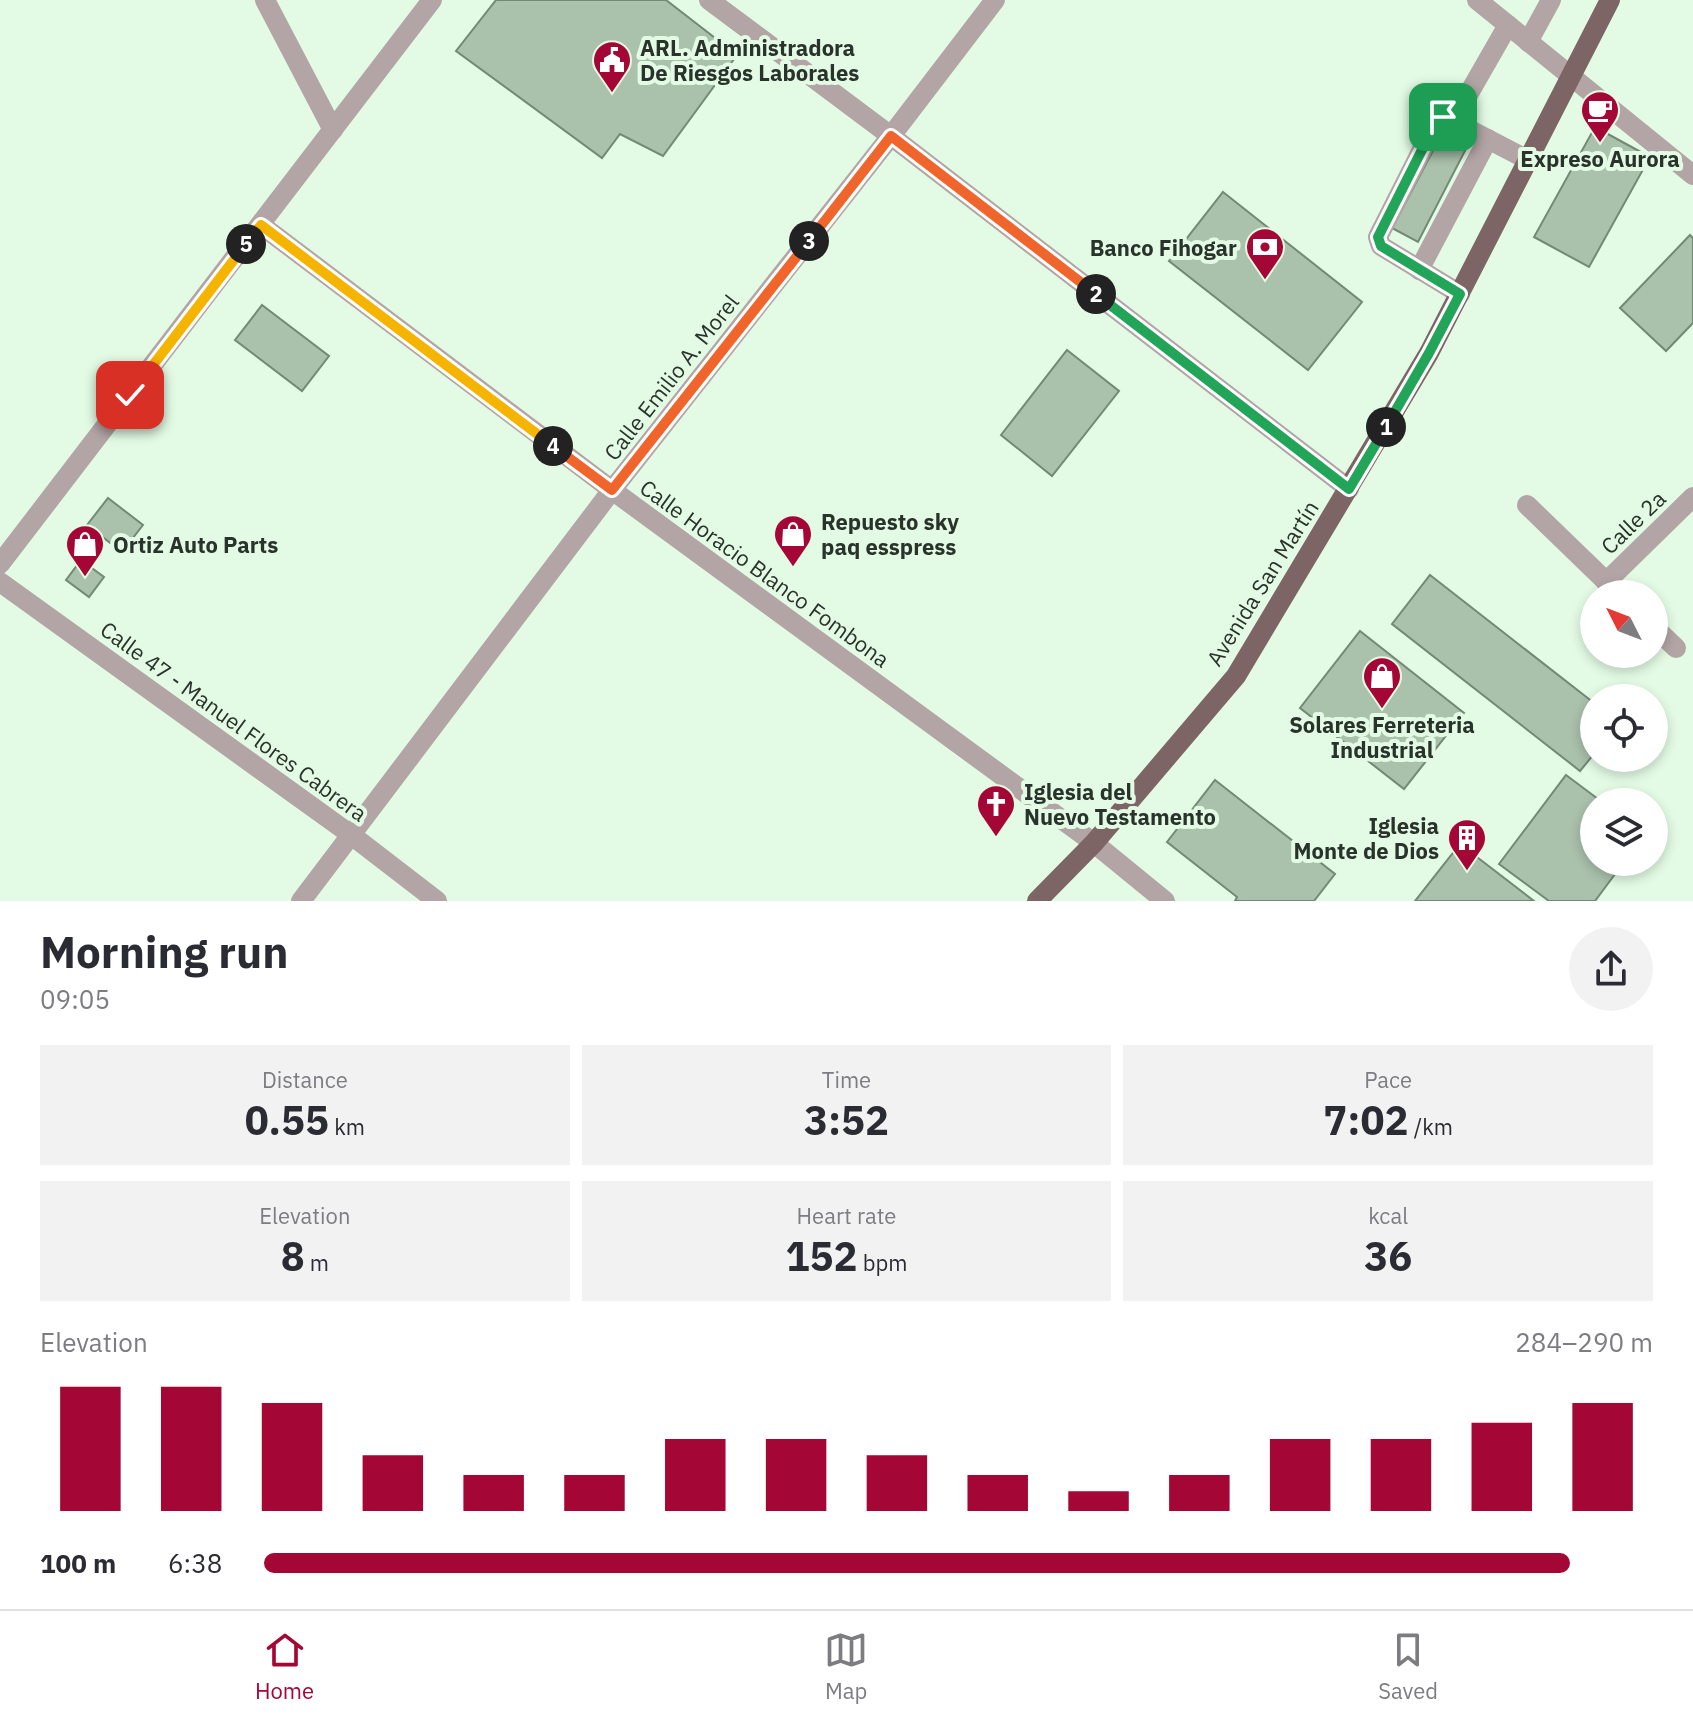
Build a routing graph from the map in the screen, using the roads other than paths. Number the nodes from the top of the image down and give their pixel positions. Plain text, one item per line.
1 (265, 0) edge
2 (432, 0) edge
3 (709, 0) edge
4 (995, 0) edge
5 (1477, 0) edge
6 (1551, 0) edge
7 (1610, 0) edge
8 (1508, 25) junction
9 (1528, 42) junction
10 (1571, 75) junction
11 (1453, 121) junction
12 (333, 130) junction
13 (891, 136) junction
14 (1488, 139) junction
15 (1528, 160) junction
16 (1693, 175) edge
17 (261, 225) junction
18 (1419, 270) junction
19 (1460, 294) junction
20 (1349, 489) junction
21 (612, 490) junction
22 (1693, 497) edge
23 (1527, 505) dead end
24 (0, 564) edge
25 (1605, 580) edge
26 (1620, 580) edge
27 (0, 582) edge
28 (1668, 640) edge
29 (1676, 648) dead end
30 (350, 834) junction
31 (1094, 843) junction
32 (301, 901) edge
33 (437, 901) edge
34 (1037, 901) edge
35 (1165, 901) edge

1 - 12 street
2 - 12 street
3 - 13 street
4 - 13 street, Calle Emilio A. Morel
5 - 8 street
6 - 9 street
7 - 10 main road, Avenida San Martín
8 - 9 street
8 - 11 street
9 - 10 street
10 - 15 main road, Avenida San Martín
10 - 16 street
11 - 14 street
11 - 18 street
12 - 17 street
13 - 20 street
13 - 21 street, Calle Emilio A. Morel
14 - 15 street
14 - 18 street
15 - 19 main road, Avenida San Martín
17 - 21 street, Calle Horacio Blanco Fombona
17 - 24 street
18 - 19 street
19 - 20 main road, Avenida San Martín
20 - 31 main road, Avenida San Martín
21 - 30 street, Calle Emilio A. Morel
21 - 31 street, Calle Horacio Blanco Fombona
22 - 26 street, Calle 2a
23 - 25 street
27 - 30 street, Calle 47 - Manuel Flores Cabrera
28 - 29 street
30 - 32 street, Calle Emilio A. Morel
30 - 33 street, Calle 47 - Manuel Flores Cabrera
31 - 34 main road, Avenida San Martín
31 - 35 street, Calle Horacio Blanco Fombona

